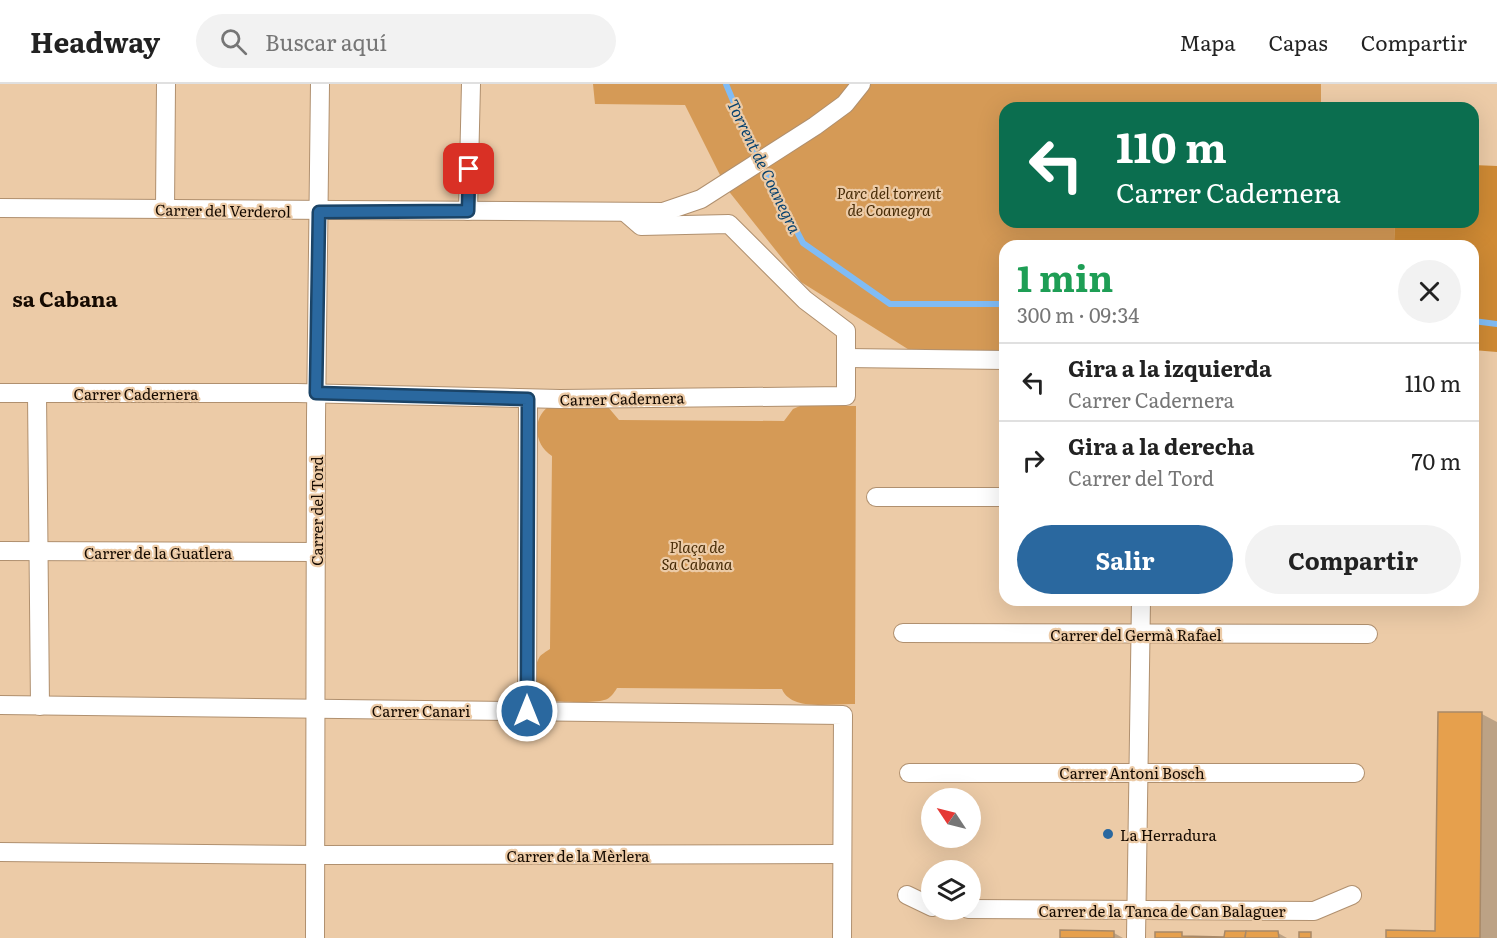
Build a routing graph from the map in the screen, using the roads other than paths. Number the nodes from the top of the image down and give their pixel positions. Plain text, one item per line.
1 (165, 84) edge
2 (320, 84) edge
3 (471, 84) edge
4 (861, 84) edge
5 (0, 208) edge
6 (165, 208) junction
7 (468, 211) junction
8 (319, 212) junction
9 (626, 213) junction
10 (847, 357) junction
11 (999, 360) edge
12 (0, 393) edge
13 (316, 393) junction
14 (37, 394) junction
15 (528, 399) junction
16 (876, 497) dead end
17 (999, 497) edge
18 (0, 551) edge
19 (39, 552) junction
20 (316, 552) junction
21 (1141, 606) edge
22 (903, 633) dead end
23 (1368, 634) dead end
24 (1140, 635) junction
25 (0, 705) edge
26 (40, 706) junction
27 (315, 710) junction
28 (527, 711) junction
29 (1138, 771) junction
30 (909, 773) dead end
31 (1355, 773) dead end
32 (0, 852) edge
33 (842, 854) junction
34 (314, 855) junction
35 (907, 895) dead end
36 (1352, 896) dead end
37 (921, 902) edge
38 (981, 909) edge
39 (1137, 910) junction
40 (315, 938) edge
41 (842, 938) edge
42 (1136, 938) edge

1 - 6 street
2 - 8 street, Carrer del Tord
3 - 7 street
4 - 9 street, Carrer del Verderol
5 - 6 street, Carrer del Verderol
6 - 8 street, Carrer del Verderol
7 - 8 street, Carrer del Verderol
7 - 9 street, Carrer del Verderol
8 - 13 street, Carrer del Tord
9 - 10 street
10 - 11 street
10 - 15 street, Carrer Cadernera
12 - 14 street, Carrer Cadernera
13 - 14 street, Carrer Cadernera
13 - 15 street, Carrer Cadernera
13 - 20 street, Carrer del Tord
14 - 19 street
15 - 28 street
16 - 17 street
18 - 19 street, Carrer de la Guatlera
19 - 20 street, Carrer de la Guatlera
19 - 26 street
20 - 27 street, Carrer del Tord
21 - 24 street
22 - 24 street, Carrer del Germà Rafael
23 - 24 street, Carrer del Germà Rafael
24 - 29 street
25 - 26 street, Carrer Canari
26 - 27 street, Carrer Canari
27 - 28 street, Carrer Canari
27 - 34 street, Carrer del Tord
28 - 33 street, Carrer Canari
29 - 30 street, Carrer Antoni Bosch
29 - 31 street, Carrer Antoni Bosch
29 - 39 street
32 - 34 street
33 - 34 street, Carrer de la Mèrlera
33 - 41 street
34 - 40 street, Carrer del Tord
35 - 37 street
36 - 39 street, Carrer de la Tanca de Can Balaguer
38 - 39 street, Carrer de la Tanca de Can Balaguer
39 - 42 street

